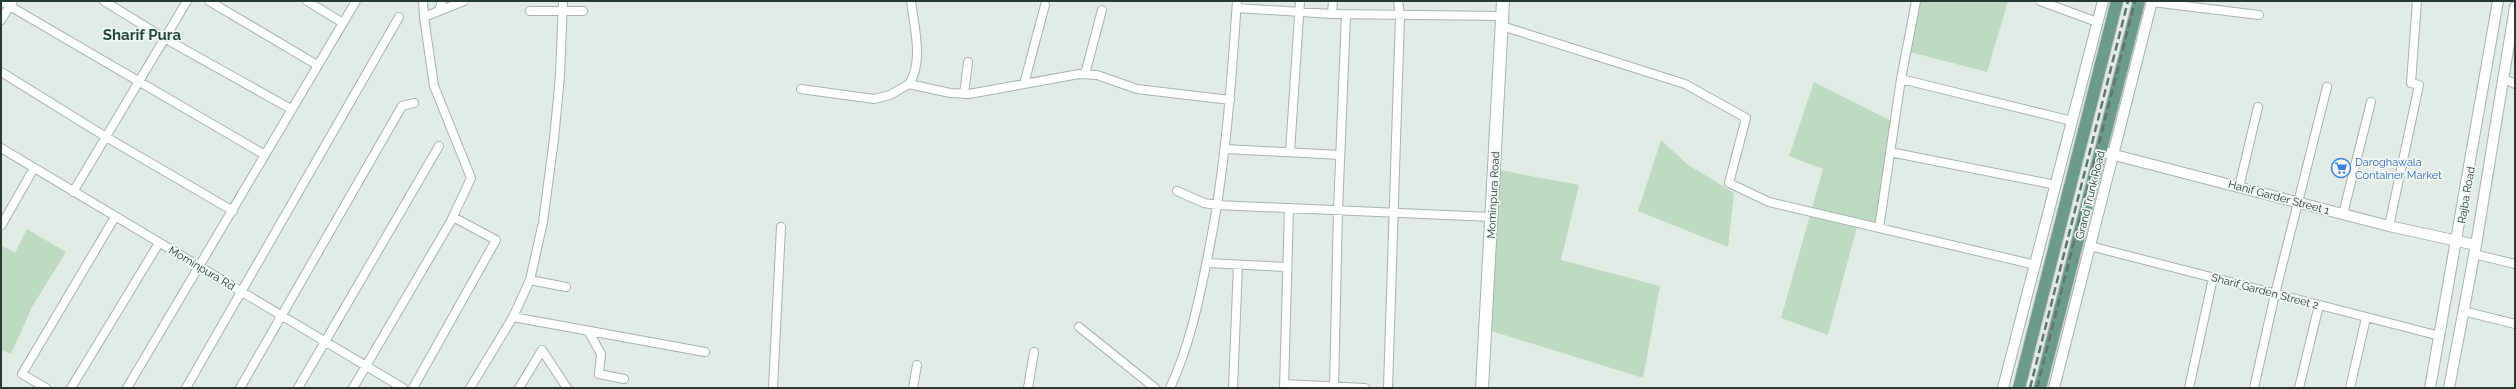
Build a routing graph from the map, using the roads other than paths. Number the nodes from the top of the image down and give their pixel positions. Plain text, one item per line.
1 (1, 1) edge
2 (104, 1) edge
3 (187, 1) edge
4 (209, 1) edge
5 (307, 1) edge
6 (356, 1) edge
7 (423, 1) edge
8 (442, 1) edge
9 (464, 1) edge
10 (563, 1) edge
11 (911, 1) edge
12 (1300, 1) edge
13 (1333, 1) edge
14 (1398, 1) edge
15 (1503, 1) edge
16 (1916, 1) edge
17 (2040, 1) edge
18 (2103, 1) edge
19 (2117, 1) edge
20 (2139, 1) edge
21 (2152, 1) edge
22 (2417, 1) edge
23 (2498, 1) edge
24 (11, 4) edge
25 (1045, 5) dead end
26 (1237, 5) edge
27 (1102, 10) dead end
28 (439, 11) junction
29 (530, 11) dead end
30 (584, 11) dead end
31 (562, 12) junction
32 (1298, 12) junction
33 (1332, 14) junction
34 (2515, 14) edge
35 (1346, 15) junction
36 (2259, 15) dead end
37 (1400, 16) junction
38 (399, 17) dead end
39 (424, 17) junction
40 (1, 20) edge
41 (1503, 21) junction
42 (2097, 22) junction
43 (343, 23) junction
44 (164, 38) junction
45 (968, 62) dead end
46 (316, 65) junction
47 (1, 72) edge
48 (1085, 74) junction
49 (2503, 78) junction
50 (1901, 79) junction
51 (138, 81) junction
52 (909, 84) junction
53 (1024, 84) junction
54 (2515, 84) edge
55 (2326, 86) dead end
56 (801, 89) dead end
57 (964, 94) junction
58 (1230, 100) junction
59 (2371, 102) dead end
60 (414, 103) dead end
61 (2258, 107) dead end
62 (291, 109) junction
63 (2072, 121) junction
64 (106, 137) junction
65 (439, 146) dead end
66 (1, 148) edge
67 (1226, 149) junction
68 (2101, 151) junction
69 (1290, 152) junction
70 (1890, 152) junction
71 (265, 155) junction
72 (1340, 155) junction
73 (2114, 155) junction
74 (34, 168) junction
75 (2056, 185) junction
76 (2239, 187) junction
77 (1177, 191) dead end
78 (73, 192) junction
79 (2298, 202) junction
80 (1217, 205) junction
81 (1289, 208) junction
82 (1338, 210) junction
83 (233, 211) junction
84 (1394, 213) junction
85 (2343, 214) junction
86 (115, 217) junction
87 (453, 217) junction
88 (1491, 217) junction
89 (1, 226) edge
90 (2389, 226) junction
91 (782, 227) dead end
92 (1879, 228) junction
93 (2457, 241) junction
94 (159, 243) junction
95 (2090, 246) junction
96 (2475, 250) junction
97 (1207, 263) junction
98 (2515, 264) edge
99 (1238, 265) junction
100 (2036, 265) junction
101 (200, 267) junction
102 (1287, 268) junction
103 (2213, 278) junction
104 (530, 280) junction
105 (566, 287) dead end
106 (2044, 290) junction
107 (242, 293) junction
108 (2275, 294) junction
109 (2071, 297) junction
110 (2319, 305) junction
111 (2463, 311) junction
112 (282, 316) junction
113 (513, 317) junction
114 (2366, 318) junction
115 (2515, 324) edge
116 (1078, 327) dead end
117 (589, 332) junction
118 (2440, 336) junction
119 (2458, 338) junction
120 (325, 342) junction
121 (705, 352) dead end
122 (1034, 352) dead end
123 (917, 365) dead end
124 (366, 366) junction
125 (624, 379) dead end
126 (1284, 386) edge
127 (1334, 387) edge
128 (46, 388) edge
129 (71, 388) edge
130 (127, 388) edge
131 (186, 388) edge
132 (240, 388) edge
133 (298, 388) edge
134 (353, 388) edge
135 (403, 388) edge
136 (413, 388) edge
137 (470, 388) edge
138 (519, 388) edge
139 (567, 388) edge
140 (773, 388) edge
141 (914, 388) edge
142 (1028, 388) edge
143 (1155, 388) edge
144 (1170, 388) edge
145 (1233, 388) edge
146 (1365, 388) edge
147 (1388, 388) edge
148 (1482, 388) edge
149 (2003, 388) edge
150 (2019, 388) edge
151 (2040, 388) edge
152 (2054, 388) edge
153 (2189, 388) edge
154 (2254, 388) edge
155 (2299, 388) edge
156 (2350, 388) edge
157 (2430, 388) edge
158 (2449, 388) edge

1 - 24 street
2 - 44 street
3 - 44 street
4 - 46 street
5 - 43 street
6 - 43 street
7 - 39 street
8 - 28 street
9 - 28 street
10 - 31 street
11 - 52 street
12 - 32 street
13 - 33 street
14 - 37 street
15 - 41 main road, Mominpura Road
16 - 50 street
17 - 42 street
18 - 42 street
19 - 106 main road, Grand Trunk Road
20 - 68 main road, Grand Trunk Road
21 - 36 street
21 - 73 street
22 - 90 street
23 - 93 street, Rajba Road
24 - 40 street
24 - 51 street
25 - 53 street
26 - 32 street
26 - 58 street
27 - 48 street
28 - 39 street
29 - 31 street
30 - 31 street
31 - 104 street
32 - 33 street
32 - 69 street
33 - 35 street
34 - 49 street, Rajba Road
35 - 37 street
35 - 72 street
37 - 41 street
37 - 84 street
38 - 107 street
39 - 87 street
41 - 88 main road, Mominpura Road
41 - 92 street
42 - 63 street
43 - 46 street
44 - 51 street
44 - 62 street
45 - 57 street
46 - 62 street
47 - 64 street
48 - 53 street
48 - 58 street
49 - 54 street
49 - 96 street, Rajba Road
50 - 63 street
50 - 70 street
51 - 64 street
51 - 71 street
52 - 56 street
52 - 57 street
53 - 57 street
55 - 79 street
58 - 67 street
59 - 85 street
60 - 112 street
61 - 76 street
62 - 71 street
63 - 75 street
64 - 78 street
64 - 83 street
65 - 120 street
66 - 74 street, Mominpura Rd
67 - 69 street
67 - 80 street
68 - 73 street, Hanif Garder Street 1
68 - 109 main road, Grand Trunk Road
69 - 72 street
70 - 75 street
70 - 92 street
71 - 83 street
72 - 82 street
73 - 76 street, Hanif Garder Street 1
73 - 95 street
74 - 78 street, Mominpura Rd
74 - 89 street
75 - 100 street
76 - 79 street, Hanif Garder Street 1
77 - 80 street
78 - 86 street, Mominpura Rd
79 - 85 street, Hanif Garder Street 1
79 - 108 street
80 - 81 street
80 - 97 street
81 - 82 street
81 - 102 street
82 - 84 street
82 - 127 street
83 - 101 street
84 - 88 street
84 - 147 street
85 - 90 street, Hanif Garder Street 1
86 - 94 street, Mominpura Rd
86 - 128 street
87 - 124 street
87 - 136 street
88 - 148 main road, Mominpura Road
90 - 93 street, Hanif Garder Street 1
91 - 140 street
92 - 100 street
93 - 96 street, Hanif Garder Street 1
93 - 118 street, Rajba Road
94 - 101 street, Mominpura Rd
94 - 129 street
95 - 103 street, Sharif Garden Street 2
95 - 109 street
96 - 98 street
96 - 111 street, Rajba Road
97 - 99 street
97 - 144 street
99 - 102 street
99 - 145 street
100 - 149 street
101 - 107 street, Mominpura Rd
101 - 130 street
102 - 126 street
103 - 108 street, Sharif Garden Street 2
103 - 153 street
104 - 105 street
104 - 113 street
106 - 109 main road
106 - 150 main road, Grand Trunk Road
107 - 112 street, Mominpura Rd
107 - 131 street
108 - 110 street, Sharif Garden Street 2
108 - 154 street
109 - 151 main road, Grand Trunk Road
109 - 152 street
110 - 114 street, Sharif Garden Street 2
110 - 155 street
111 - 115 street
111 - 119 street, Rajba Road
112 - 120 street, Mominpura Rd
112 - 132 street
113 - 117 street
113 - 137 street
114 - 118 street, Sharif Garden Street 2
114 - 156 street
116 - 143 street
117 - 121 street
117 - 125 street
118 - 119 street
118 - 157 street, Rajba Road
119 - 158 street, Rajba Road
120 - 124 street, Mominpura Rd
120 - 133 street
122 - 142 street
123 - 141 street
124 - 134 street
124 - 135 street, Mominpura Rd
126 - 127 street
127 - 146 street
138 - 139 street

